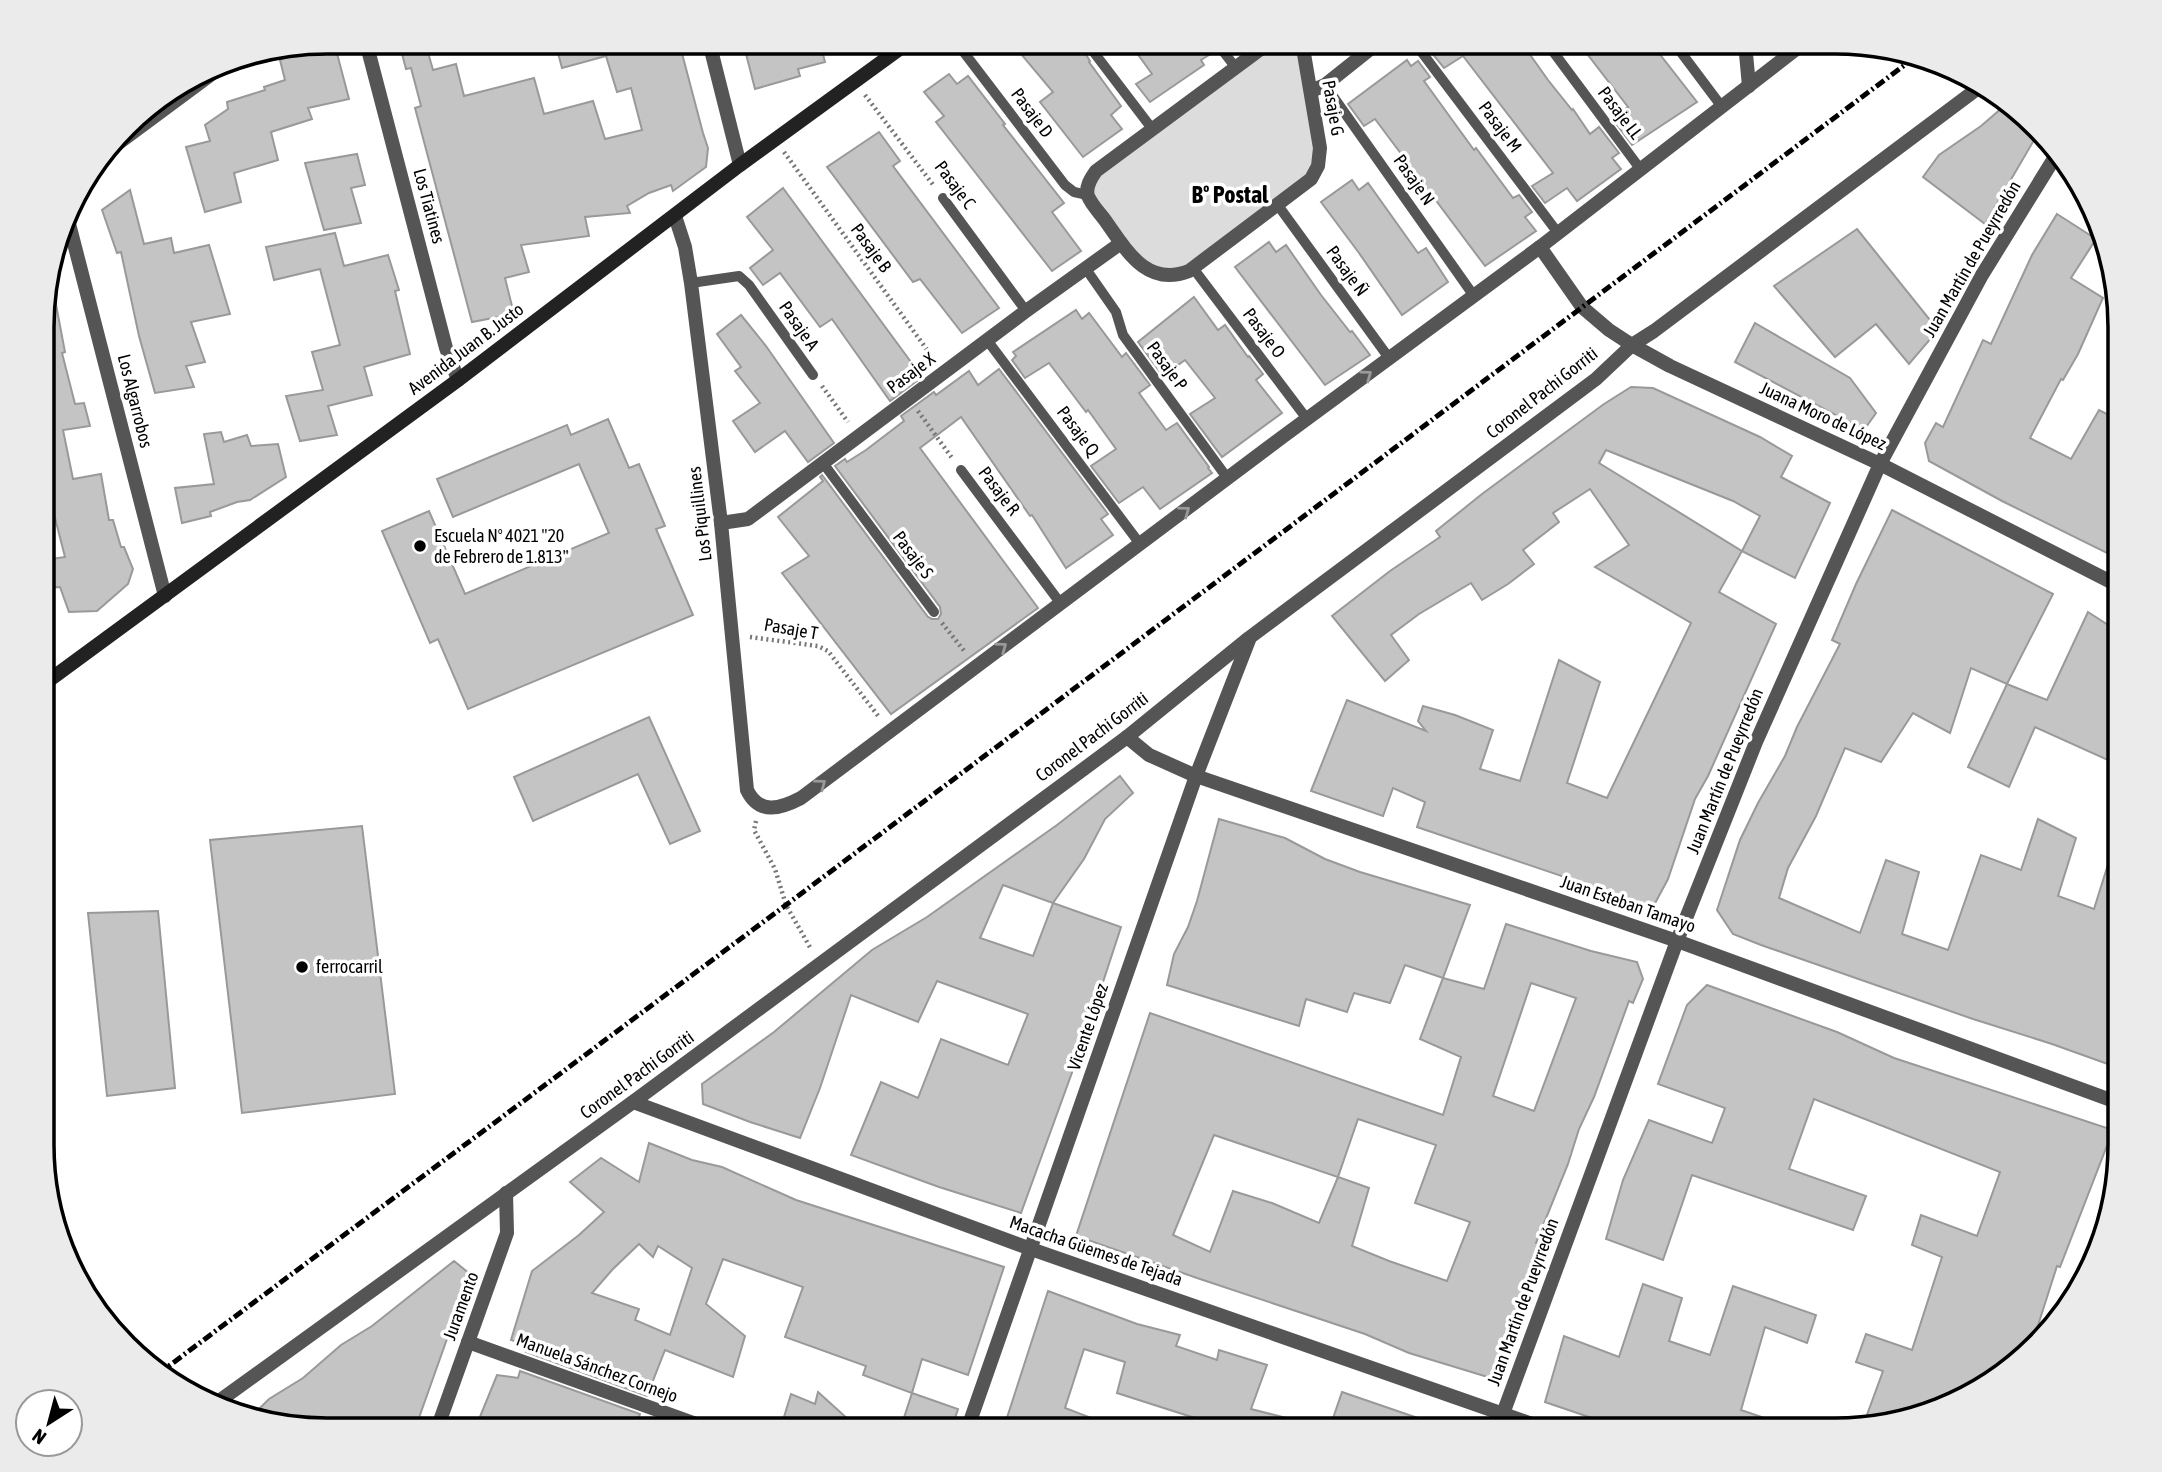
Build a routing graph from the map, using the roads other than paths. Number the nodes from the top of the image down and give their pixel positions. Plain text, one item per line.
1 (369, 54) edge
2 (712, 54) edge
3 (892, 54) edge
4 (965, 54) edge
5 (1095, 54) edge
6 (1225, 54) edge
7 (1254, 54) edge
8 (1306, 54) edge
9 (1364, 54) edge
10 (1423, 54) edge
11 (1554, 54) edge
12 (1682, 54) edge
13 (1746, 54) edge
14 (1790, 54) edge
15 (1236, 68) junction
16 (1749, 86) junction
17 (1318, 88) junction
18 (1973, 92) edge
19 (182, 96) edge
20 (1722, 107) junction
21 (147, 122) edge
22 (1153, 130) junction
23 (2052, 163) edge
24 (740, 165) junction
25 (1641, 170) junction
26 (1087, 195) junction
27 (943, 198) road end
28 (1277, 204) junction
29 (675, 216) junction
30 (71, 233) edge
31 (1558, 233) junction
32 (1121, 243) junction
33 (1540, 247) junction
34 (1193, 268) junction
35 (1086, 269) junction
36 (691, 283) junction
37 (1474, 296) junction
38 (1026, 311) junction
39 (987, 340) junction
40 (1632, 345) junction
41 (1389, 358) junction
42 (813, 375) road end
43 (458, 380) junction
44 (1307, 419) junction
45 (823, 463) junction
46 (1880, 464) junction
47 (961, 470) road end
48 (1228, 479) junction
49 (720, 523) junction
50 (1140, 544) junction
51 (2108, 580) edge
52 (165, 596) junction
53 (1061, 604) junction
54 (934, 612) road end
55 (1249, 638) junction
56 (54, 677) edge
57 (1127, 737) junction
58 (1196, 775) junction
59 (1677, 941) junction
60 (2108, 1099) edge
61 (633, 1102) junction
62 (506, 1193) junction
63 (1031, 1249) junction
64 (468, 1342) junction
65 (224, 1397) edge
66 (1503, 1414) junction
67 (441, 1418) edge
68 (680, 1418) edge
69 (971, 1418) edge
70 (1502, 1418) edge
71 (1514, 1418) edge

1 - 43 street, Los Tiatines
2 - 24 street
3 - 24 street, Avenida Juan B. Justo
4 - 26 lane, Pasaje D
5 - 22 lane
6 - 15 lane
7 - 15 street
8 - 17 street, Pasaje G
9 - 17 street
10 - 31 lane, Pasaje M
11 - 25 lane, Pasaje LL
12 - 20 lane
13 - 16 street
14 - 16 street
15 - 22 street
16 - 20 street
17 - 28 street, Pasaje G
17 - 37 lane, Pasaje N
18 - 40 street, Coronel Pachi Gorriti
19 - 21 street
20 - 25 street
22 - 26 street
23 - 46 street, Juan Martín de Pueyrredón
24 - 29 street, Avenida Juan B. Justo
25 - 31 street
26 - 32 street
27 - 38 lane, Pasaje C
28 - 34 street
28 - 41 lane, Pasaje Ñ
29 - 36 street, Los Piquillines
29 - 43 street, Avenida Juan B. Justo
30 - 52 street, Los Algarrobos
31 - 33 street
32 - 34 street
32 - 35 street, Pasaje X
33 - 37 street
33 - 40 street, Juana Moro de López
34 - 44 lane, Pasaje O
35 - 38 street, Pasaje X
35 - 48 lane, Pasaje P
36 - 42 lane, Pasaje A
36 - 49 street, Los Piquillines
37 - 41 street
38 - 39 street, Pasaje X
39 - 45 street, Pasaje X
39 - 50 lane, Pasaje Q
40 - 46 street, Juana Moro de López
40 - 55 street, Coronel Pachi Gorriti
44 -> 41 street
43 - 52 street, Avenida Juan B. Justo
44 - 48 street
45 - 49 street, Pasaje X
45 - 54 lane, Pasaje S
46 - 51 street, Juana Moro de López
46 - 59 street, Juan Martín de Pueyrredón
47 - 53 lane, Pasaje R
50 -> 48 street
49 -> 53 street, Los Piquillines
50 - 53 street
52 - 56 street, Avenida Juan B. Justo
55 - 57 street, Coronel Pachi Gorriti
55 - 58 street, Vicente López
57 - 58 street, Juan Esteban Tamayo
57 - 61 street, Coronel Pachi Gorriti
58 - 59 street, Juan Esteban Tamayo
58 - 63 street, Vicente López
59 - 60 street, Juan Esteban Tamayo
59 - 66 street, Juan Martín de Pueyrredón
61 - 62 street, Coronel Pachi Gorriti
61 - 63 street, Macacha Güemes de Tejada
62 - 64 street, Juramento
62 - 65 street, Coronel Pachi Gorriti
63 - 66 street, Macacha Güemes de Tejada
63 - 69 street, Vicente López
64 - 67 street, Juramento
64 - 68 street, Manuela Sánchez Cornejo
66 - 70 street, Juan Martín de Pueyrredón
66 - 71 street, Macacha Güemes de Tejada

